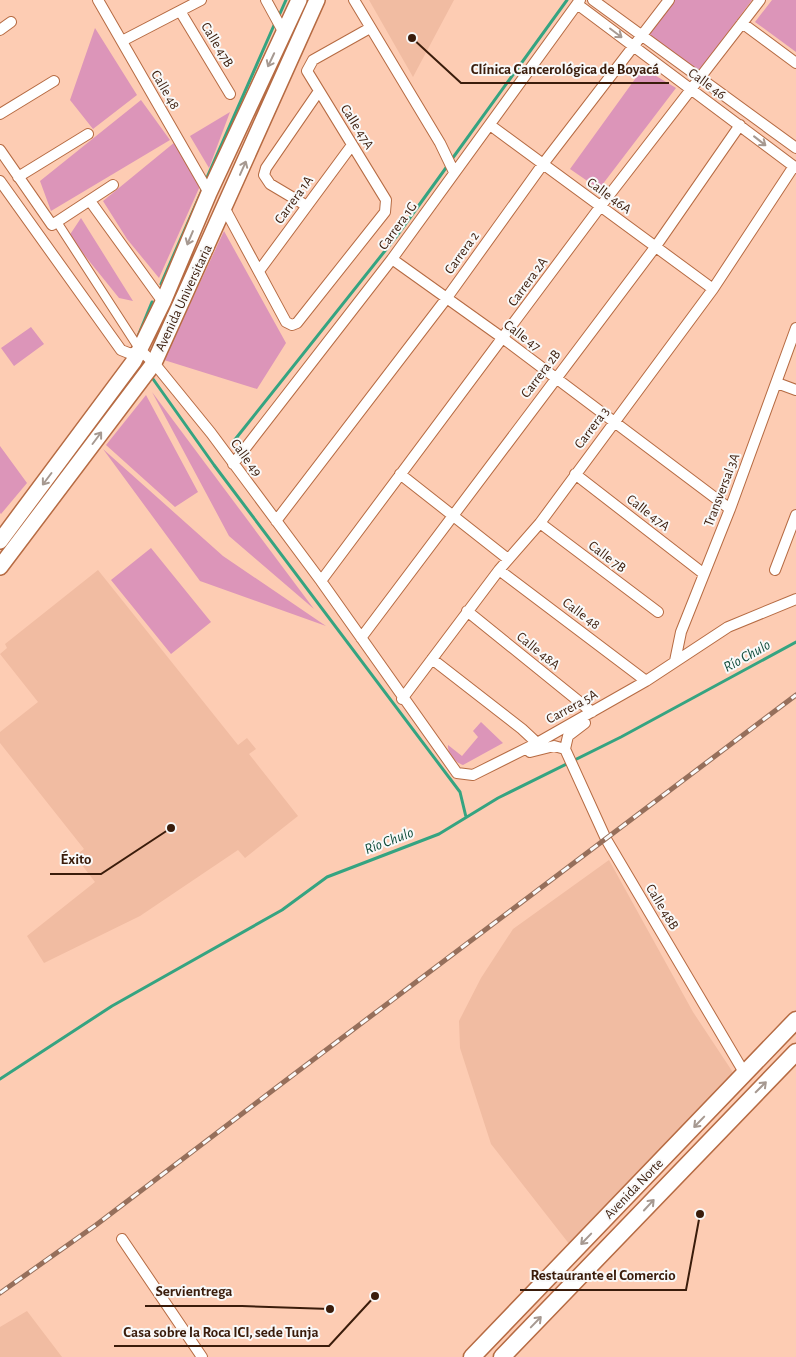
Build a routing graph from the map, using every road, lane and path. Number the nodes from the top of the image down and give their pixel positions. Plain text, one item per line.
1 (98, 0) edge
2 (201, 0) edge
3 (266, 0) edge
4 (299, 0) edge
5 (317, 0) edge
6 (354, 0) edge
7 (592, 0) edge
8 (669, 0) edge
9 (760, 0) edge
10 (578, 2) edge
11 (180, 11) junction
12 (11, 22) dead end
13 (742, 23) junction
14 (370, 28) junction
15 (0, 30) edge
16 (284, 33) junction
17 (641, 36) junction
18 (122, 41) junction
19 (634, 47) junction
20 (796, 63) edge
21 (698, 78) junction
22 (54, 81) dead end
23 (690, 89) junction
24 (319, 92) junction
25 (230, 94) dead end
26 (0, 114) edge
27 (490, 125) junction
28 (740, 125) junction
29 (88, 134) dead end
30 (352, 145) junction
31 (796, 148) edge
32 (0, 150) edge
33 (543, 164) junction
34 (795, 167) edge
35 (453, 168) junction
36 (18, 177) junction
37 (0, 181) edge
38 (113, 185) dead end
39 (209, 193) junction
40 (90, 201) junction
41 (307, 206) junction
42 (600, 207) junction
43 (225, 209) junction
44 (57, 222) junction
45 (656, 246) junction
46 (392, 259) junction
47 (259, 271) junction
48 (713, 289) junction
49 (446, 299) junction
50 (163, 302) junction
51 (796, 328) edge
52 (504, 339) junction
53 (140, 350) junction
54 (154, 363) junction
55 (555, 379) junction
56 (777, 383) junction
57 (796, 390) edge
58 (613, 423) junction
59 (233, 464) junction
60 (400, 474) junction
61 (575, 474) junction
62 (730, 509) junction
63 (796, 515) edge
64 (453, 516) junction
65 (276, 521) junction
66 (540, 523) junction
67 (0, 541) edge
68 (508, 559) junction
69 (0, 567) edge
70 (499, 570) junction
71 (775, 570) dead end
72 (704, 574) junction
73 (321, 581) junction
74 (796, 599) edge
75 (467, 611) junction
76 (658, 612) dead end
77 (361, 638) junction
78 (432, 659) junction
79 (675, 661) junction
80 (646, 681) junction
81 (621, 696) junction
82 (402, 699) junction
83 (592, 712) junction
84 (537, 743) junction
85 (565, 750) junction
86 (457, 773) joint
87 (474, 774) junction
88 (796, 1020) edge
89 (796, 1052) edge
90 (745, 1074) junction
91 (122, 1239) dead end
92 (202, 1357) edge
93 (472, 1357) edge
94 (502, 1357) edge

1 - 18 street, Calle 48
2 - 11 street
3 - 16 street
4 - 16 main road, Avenida Universitaria
43 -> 5 main road, Avenida Universitaria
6 - 14 street
7 - 17 street, Calle 46
8 - 17 street, Carrera 2
9 - 13 street, Carrera 2A
10 -> 19 street, Calle 46
10 - 27 street, Carrera 1G
11 - 18 street
11 - 25 street, Calle 47B
12 - 15 street
13 - 20 street
13 - 21 street, Carrera 2A
14 - 24 street, Calle 47A
14 - 35 street
16 -> 39 main road, Avenida Universitaria
17 - 19 street, Carrera 2
17 - 21 street, Calle 46
18 - 39 street, Calle 48
19 - 23 street, Calle 46
19 - 33 street, Carrera 2
21 - 23 street, Carrera 2A
21 - 31 street, Calle 46
22 - 26 street
23 - 28 street, Calle 46
23 - 42 street, Carrera 2A
24 - 30 street, Calle 47A
24 - 41 street
27 - 33 street, Calle 46A
27 - 35 street, Carrera 1G
28 -> 34 street, Calle 46
28 - 45 street, Carrera 2B
29 - 36 street
30 - 41 street, Carrera 1A
30 - 47 street, Calle 47A
32 - 36 street
33 - 42 street, Calle 46A
33 - 49 street, Carrera 2
34 - 48 street, Carrera 3
35 - 46 street, Carrera 1G
36 - 44 street
37 - 53 street
38 - 40 street
39 -> 50 main road, Avenida Universitaria
40 - 44 street
40 - 50 street
41 - 47 street, Carrera 1A
42 - 45 street, Calle 46A
42 - 52 street, Carrera 2A
43 - 47 street
43 - 54 main road, Avenida Universitaria
44 - 53 street
45 - 48 street, Calle 46A
45 - 55 street, Carrera 2B
46 - 49 street, Calle 47
46 - 59 street, Carrera 1G
48 - 58 street, Carrera 3
49 - 52 street, Calle 47
49 - 65 street, Carrera 2
50 - 53 main road, Avenida Universitaria
51 - 56 street, Transversal 3A
52 - 55 street, Calle 47
52 - 60 street, Carrera 2A
53 - 54 street, Calle 49
53 -> 67 main road, Avenida Universitaria
54 - 59 street, Calle 49
69 -> 54 main road, Avenida Universitaria
55 - 58 street, Calle 47
55 - 64 street, Carrera 2B
56 - 57 street
56 - 62 street, Transversal 3A
58 - 61 street, Carrera 3
58 - 62 street, Calle 47
59 - 65 street, Calle 49
60 - 64 street
60 - 73 street, Carrera 2A
61 - 66 street, Carrera 3
61 - 72 street, Calle 47A
62 - 72 street, Transversal 3A
63 - 71 street
64 - 68 street
64 - 77 street, Carrera 2B
65 - 73 street, Calle 49
66 - 68 street, Carrera 3
66 - 76 street, Calle 7B
68 - 70 street, Carrera 3
70 - 75 street, Carrera 3
70 - 80 street, Calle 48
72 - 79 street, Transversal 3A
73 - 77 street, Calle 49
74 - 79 street, Carrera 5A
75 - 78 street, Carrera 3
75 - 83 street, Calle 48A
77 - 82 street, Calle 49
78 - 82 street, Carrera 3
78 - 84 street
79 - 80 street, Carrera 5A
80 - 81 street, Carrera 5A
81 - 83 street, Carrera 5A
81 - 85 street
82 - 86 street, Calle 49
83 - 84 street, Carrera 5A
84 - 87 street, Carrera 5A
85 - 87 street
85 - 90 street, Calle 48B
86 - 87 street, Carrera 5A
88 - 90 main road, Avenida Norte
94 -> 89 main road, Avenida Norte
90 -> 93 main road, Avenida Norte
91 - 92 street

